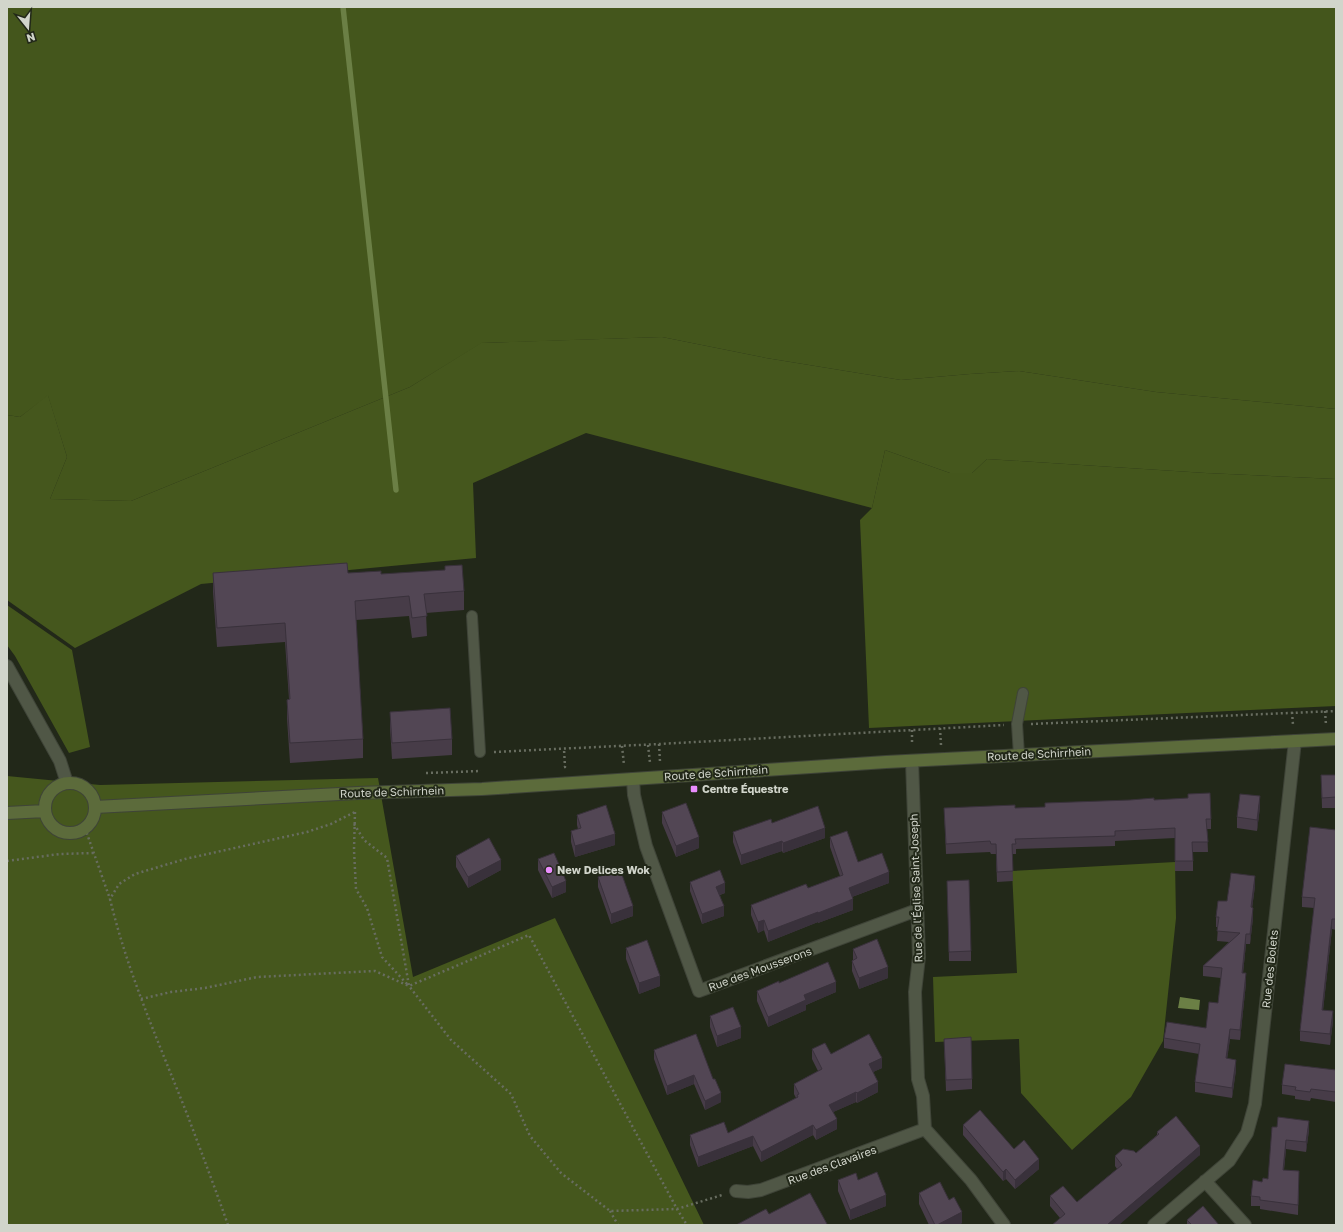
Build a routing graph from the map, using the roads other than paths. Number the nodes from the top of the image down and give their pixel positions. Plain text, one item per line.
1 (472, 616) dead end
2 (7, 666) edge
3 (1023, 693) dead end
4 (1336, 739) edge
5 (1294, 741) junction
6 (480, 752) road end
7 (1019, 755) junction
8 (912, 761) junction
9 (633, 779) junction
10 (67, 783) junction
11 (95, 807) junction
12 (45, 811) junction
13 (7, 813) edge
14 (917, 910) junction
15 (925, 1129) junction
16 (1205, 1181) junction
17 (736, 1191) road end
18 (998, 1223) edge
19 (1154, 1225) edge
20 (1245, 1225) edge

1 - 6 lane
2 - 10 street
3 - 7 lane
4 - 5 street, Route de Schirrhein
5 - 7 street, Route de Schirrhein
5 - 16 street, Rue des Bolets
7 - 8 street, Route de Schirrhein
8 - 9 street, Route de Schirrhein
8 - 14 street, Rue de l'Église Saint-Joseph
9 - 11 street, Route de Schirrhein
9 - 14 street, Rue des Mousserons
10 - 11 street
10 - 12 street
11 - 12 street
12 - 13 street
14 - 15 street, Rue de l'Église Saint-Joseph
15 - 17 street, Rue des Clavaires
15 - 18 street
16 - 19 street, Rue des Bolets
16 - 20 street

